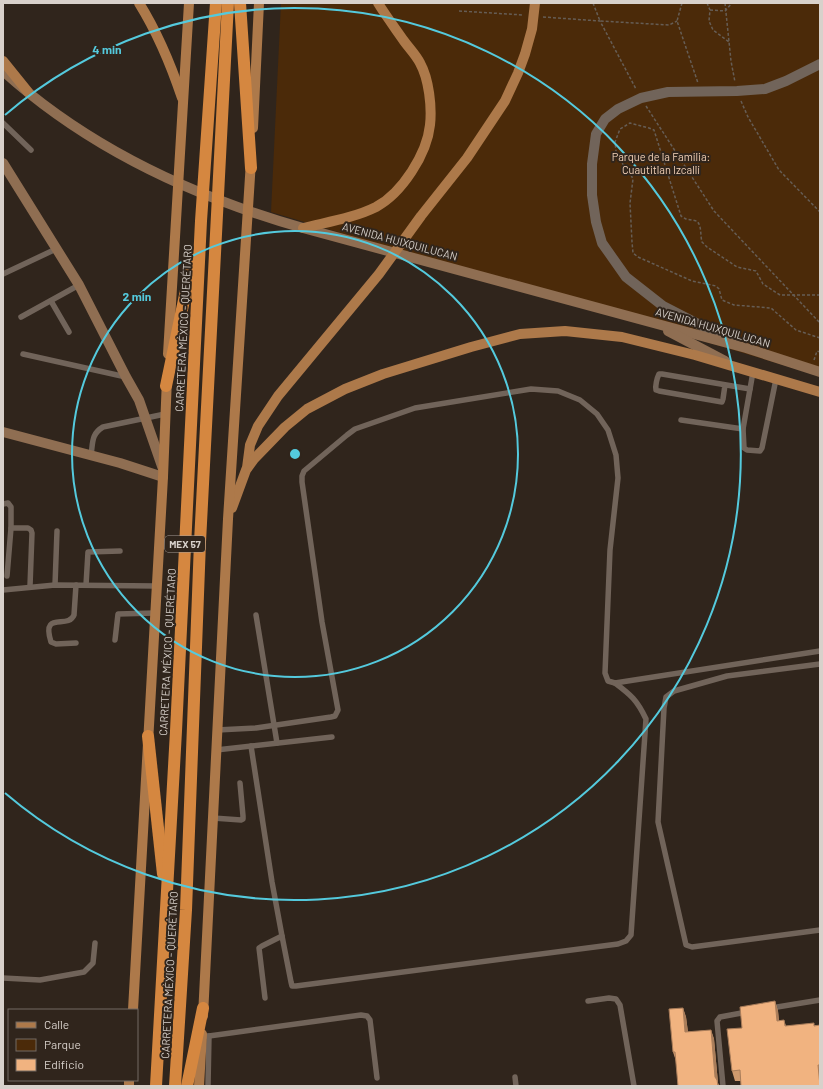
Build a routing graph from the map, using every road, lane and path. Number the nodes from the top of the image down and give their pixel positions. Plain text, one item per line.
1 (139, 3) edge
2 (189, 3) edge
3 (216, 3) edge
4 (228, 3) edge
5 (240, 3) edge
6 (259, 3) edge
7 (378, 3) edge
8 (535, 3) edge
9 (592, 3) edge
10 (682, 3) edge
11 (707, 3) edge
12 (725, 3) edge
13 (732, 3) edge
14 (710, 10) junction
15 (459, 11) dead end
16 (725, 11) junction
17 (529, 16) dead end
18 (537, 16) dead end
19 (600, 21) junction
20 (677, 21) junction
21 (729, 42) junction
22 (3, 61) edge
23 (820, 64) edge
24 (3, 71) edge
25 (737, 91) junction
26 (28, 92) junction
27 (701, 92) junction
28 (641, 98) junction
29 (184, 105) junction
30 (3, 123) edge
31 (31, 150) dead end
32 (3, 163) edge
33 (251, 168) junction
34 (820, 212) edge
35 (201, 221) junction
36 (303, 228) junction
37 (56, 249) junction
38 (3, 274) edge
39 (79, 285) junction
40 (820, 295) edge
41 (793, 296) junction
42 (51, 301) junction
43 (21, 317) dead end
44 (652, 323) junction
45 (820, 323) edge
46 (69, 332) dead end
47 (820, 338) edge
48 (746, 348) junction
49 (817, 351) dead end
50 (820, 352) edge
51 (23, 354) dead end
52 (736, 367) junction
53 (753, 372) junction
54 (820, 372) edge
55 (126, 377) junction
56 (776, 379) junction
57 (725, 385) junction
58 (166, 386) junction
59 (750, 388) junction
60 (820, 392) edge
61 (165, 414) junction
62 (146, 418) junction
63 (681, 420) dead end
64 (744, 429) junction
65 (3, 432) edge
66 (91, 455) junction
67 (246, 470) junction
68 (163, 473) junction
69 (3, 504) edge
70 (228, 519) junction
71 (11, 528) junction
72 (57, 531) dead end
73 (120, 551) dead end
74 (7, 576) dead end
75 (55, 585) junction
76 (76, 585) junction
77 (86, 585) junction
78 (30, 586) junction
79 (156, 586) junction
80 (3, 590) edge
81 (155, 613) junction
82 (256, 615) dead end
83 (115, 640) dead end
84 (76, 643) dead end
85 (820, 650) edge
86 (820, 664) edge
87 (615, 683) junction
88 (274, 726) junction
89 (217, 730) junction
90 (148, 736) junction
91 (332, 737) dead end
92 (277, 743) junction
93 (251, 746) junction
94 (216, 750) junction
95 (240, 783) dead end
96 (213, 818) junction
97 (167, 911) junction
98 (820, 930) edge
99 (282, 936) junction
100 (95, 943) dead end
101 (3, 978) edge
102 (265, 998) dead end
103 (820, 1000) edge
104 (588, 1001) dead end
105 (203, 1008) junction
106 (133, 1009) edge
107 (766, 1009) edge
108 (751, 1012) edge
109 (205, 1036) junction
110 (515, 1077) dead end
111 (377, 1078) dead end
112 (156, 1086) edge
113 (175, 1086) edge
114 (187, 1086) edge
115 (199, 1086) edge
116 (208, 1086) edge
117 (516, 1086) edge
118 (634, 1086) edge
119 (723, 1086) edge

1 - 29 main road
2 - 29 main road
3 - 35 highway, CARRETERA MÉXICO - QUERÉTARO / MEX 57
4 - 113 highway, CARRETERA MÉXICO - QUERÉTARO / MEX 57
5 - 33 highway
6 - 33 main road
7 - 36 main road
8 - 67 main road
9 - 19 path
10 - 20 path
11 - 14 path
12 - 16 path
13 - 16 path
14 - 16 path
14 - 21 path
15 - 17 path
16 - 21 path
18 - 19 path
19 - 20 path
19 - 28 path
20 - 27 path
21 - 25 path
22 - 26 main road
23 - 25 street
24 - 26 main road, AVENIDA HUIXQUILUCAN
25 - 27 street
25 - 34 path
26 - 36 main road, AVENIDA HUIXQUILUCAN
27 - 28 street
28 - 41 path
28 - 48 street
29 - 58 main road
30 - 31 lane
32 - 37 main road
33 - 70 main road
35 - 58 highway
35 - 97 highway, CARRETERA MÉXICO - QUERÉTARO / MEX 57
36 - 44 main road, AVENIDA HUIXQUILUCAN
37 - 38 lane
37 - 39 main road
39 - 42 lane
39 - 55 main road
40 - 41 path
41 - 45 path
41 - 47 path
42 - 43 lane
42 - 46 lane
44 - 48 main road, AVENIDA HUIXQUILUCAN
44 - 52 main road
48 - 54 main road, AVENIDA HUIXQUILUCAN
49 - 50 path
51 - 55 lane
52 - 53 main road
52 - 67 main road
53 - 56 main road
53 - 59 lane
55 - 62 main road
56 - 60 main road
56 - 64 lane
57 - 57 lane
57 - 59 lane
58 - 61 main road
59 - 64 lane
61 - 62 lane
61 - 68 main road
62 - 66 lane
62 - 68 main road
63 - 64 lane
65 - 66 main road
66 - 68 main road
67 - 70 main road
68 - 79 main road
69 - 71 lane
70 - 89 main road
71 - 74 lane
71 - 78 lane
72 - 75 lane
73 - 77 lane
75 - 76 lane
75 - 78 lane
76 - 77 lane
76 - 84 lane
77 - 79 lane
78 - 80 lane
79 - 81 main road
81 - 83 lane
81 - 90 main road
82 - 88 lane
85 - 87 lane
86 - 98 lane
87 - 88 lane
87 - 99 lane
88 - 89 lane
88 - 92 lane
89 - 94 main road
90 - 97 highway
90 - 106 main road
91 - 92 lane
92 - 93 lane
93 - 94 lane
93 - 99 lane
94 - 96 main road
95 - 96 lane
96 - 105 main road
97 - 112 highway, CARRETERA MÉXICO - QUERÉTARO / MEX 57
99 - 102 lane
100 - 101 lane
103 - 107 lane
104 - 118 lane
105 - 109 main road
105 - 114 highway
108 - 119 lane
109 - 111 lane
109 - 115 main road
109 - 116 lane
110 - 117 lane

